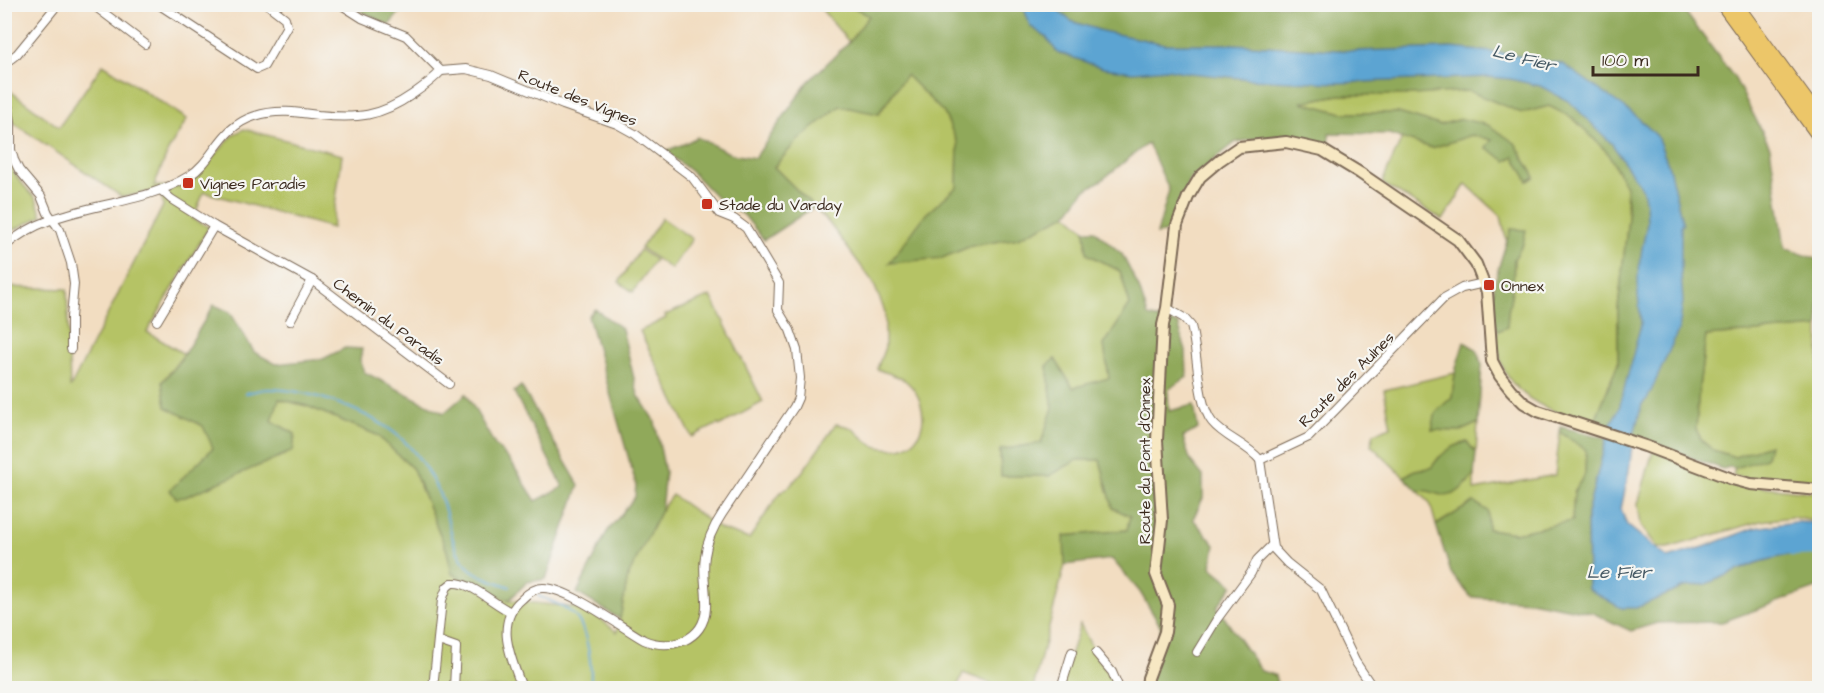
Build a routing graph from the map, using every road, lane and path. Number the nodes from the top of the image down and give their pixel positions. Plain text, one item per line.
1 (58, 4) edge
2 (92, 4) edge
3 (158, 4) edge
4 (267, 4) edge
5 (340, 4) edge
6 (1723, 4) edge
7 (1735, 4) edge
8 (145, 44) dead end
9 (4, 64) edge
10 (441, 71) junction
11 (4, 83) edge
12 (1820, 120) edge
13 (1820, 137) edge
14 (161, 190) junction
15 (52, 220) junction
16 (214, 226) junction
17 (4, 247) edge
18 (312, 280) junction
19 (1484, 283) junction
20 (1167, 308) junction
21 (157, 321) dead end
22 (290, 321) dead end
23 (71, 349) dead end
24 (450, 384) dead end
25 (1260, 460) junction
26 (1820, 490) edge
27 (1272, 545) junction
28 (511, 612) junction
29 (439, 641) junction
30 (1072, 652) dead end
31 (1096, 652) dead end
32 (1197, 652) dead end
33 (433, 688) edge
34 (454, 688) edge
35 (522, 688) edge
36 (1061, 688) edge
37 (1119, 688) edge
38 (1147, 688) edge
39 (1373, 688) edge

1 - 9 street
2 - 8 street
3 - 4 street
5 - 10 street
6 - 13 highway
7 - 12 highway
10 - 14 street
10 - 28 street, Route des Vignes
11 - 15 street
14 - 15 street
14 - 16 street, Chemin du Paradis
15 - 17 street
15 - 23 street
16 - 18 street, Chemin du Paradis
16 - 21 street
18 - 22 street, Chemin du Paradis
18 - 24 street, Chemin du Paradis
19 - 20 street, Route du Pont d'Onnex
19 - 25 street, Route des Aulnes
19 - 26 street, Route du Pont d'Onnex
20 - 25 street
20 - 38 street, Route du Pont d'Onnex
25 - 27 street
27 - 32 street
27 - 39 street
28 - 29 street
28 - 35 street
29 - 33 street
29 - 34 street
30 - 36 street
31 - 37 street

